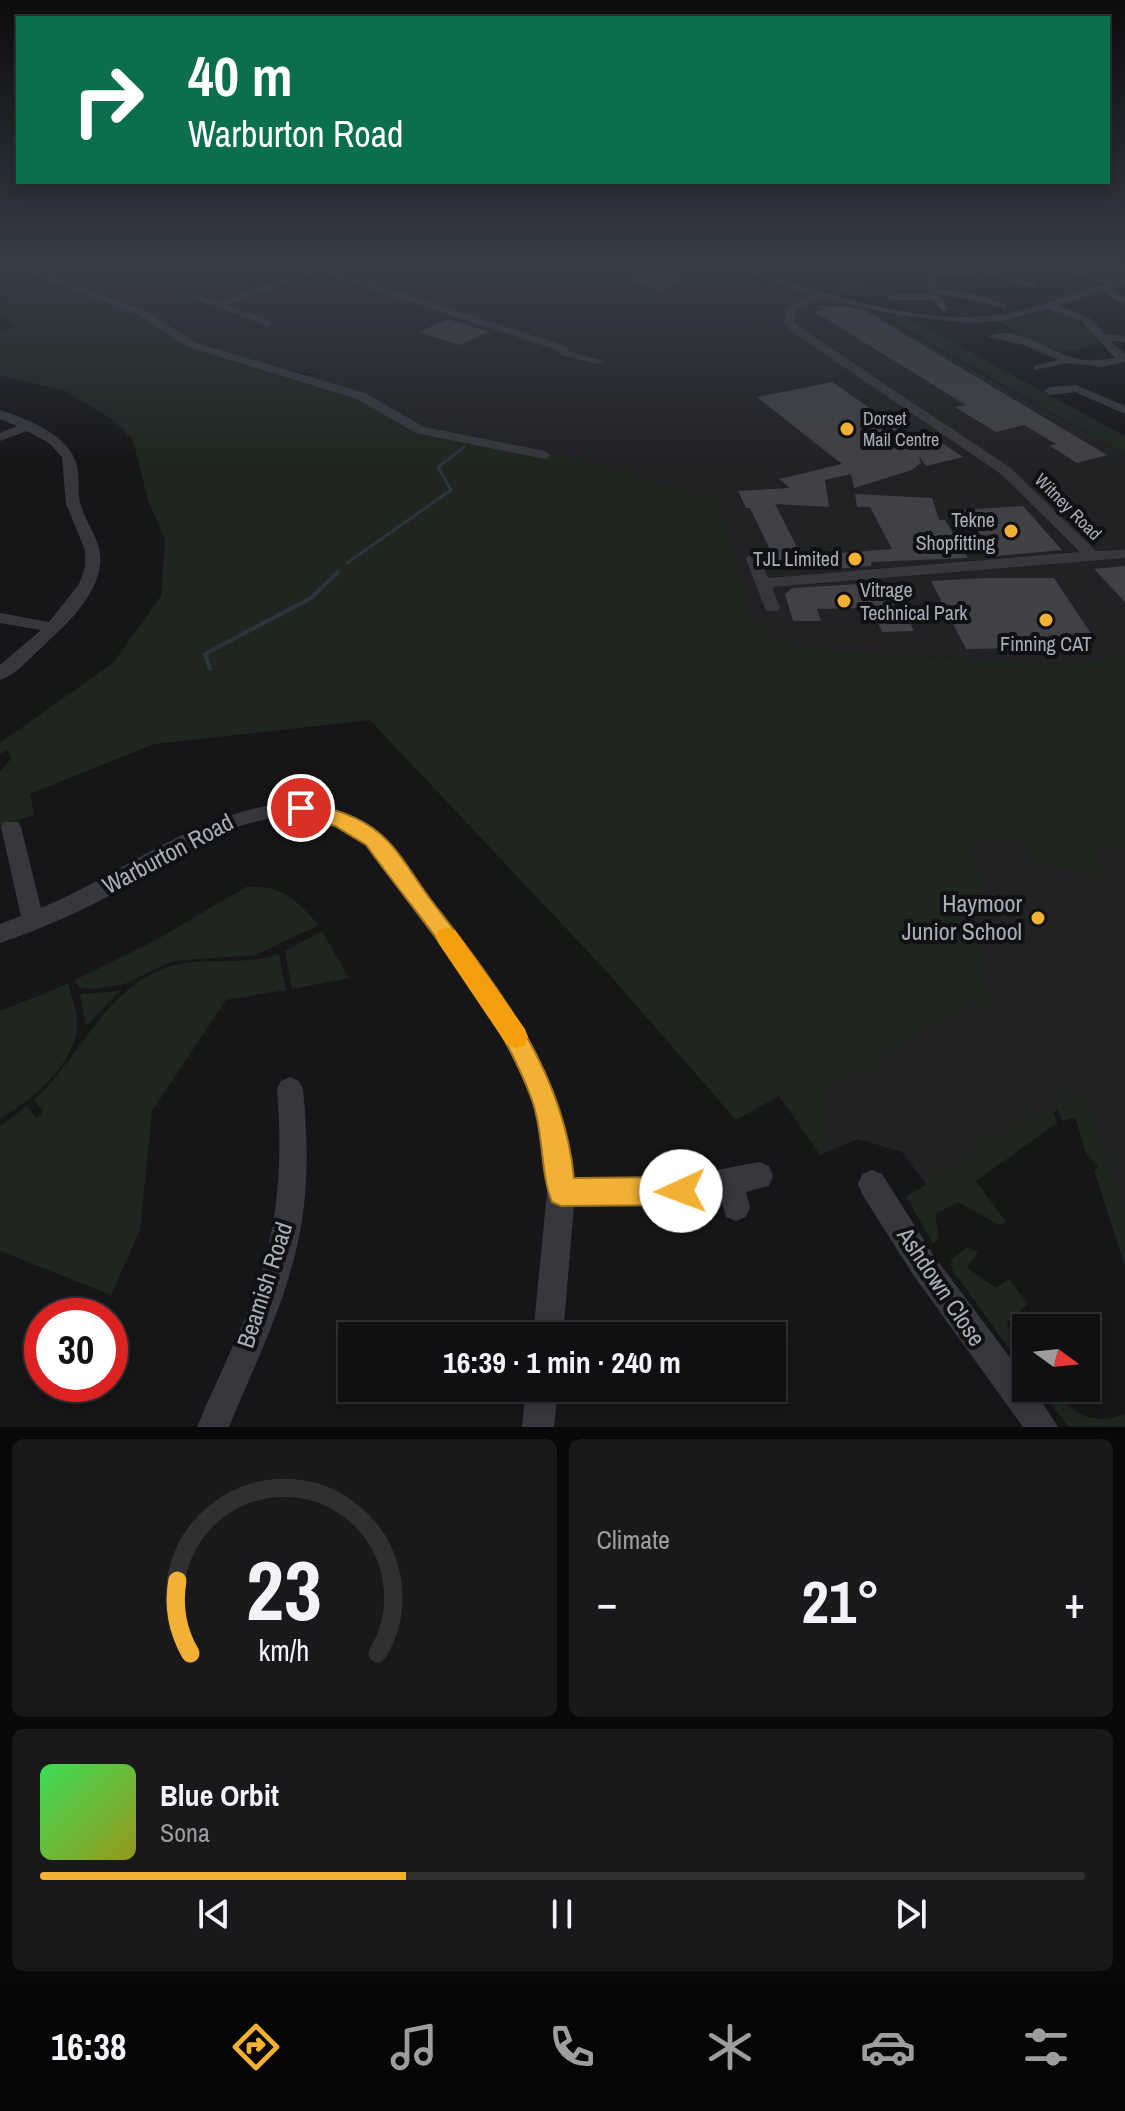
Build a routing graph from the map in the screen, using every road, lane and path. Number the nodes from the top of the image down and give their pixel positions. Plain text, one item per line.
1 (169, 331) edge
2 (512, 331) edge
3 (797, 331) edge
4 (1095, 331) edge
5 (993, 337) dead end
6 (1101, 337) junction
7 (1125, 339) edge
8 (1125, 359) edge
9 (597, 361) dead end
10 (1066, 361) junction
11 (1097, 366) junction
12 (1038, 368) dead end
13 (1113, 375) dead end
14 (1050, 391) dead end
15 (1125, 410) edge
16 (0, 414) edge
17 (25, 427) junction
18 (0, 437) edge
19 (545, 455) dead end
20 (1125, 554) edge
21 (1092, 556) junction
22 (753, 559) dead end
23 (762, 583) junction
24 (772, 608) dead end
25 (0, 618) edge
26 (52, 627) junction
27 (0, 674) edge
28 (14, 826) edge
29 (33, 920) junction
30 (0, 934) edge
31 (290, 1089) dead end
32 (759, 1176) dead end
33 (872, 1184) dead end
34 (561, 1192) junction
35 (549, 1322) edge
36 (541, 1402) edge
37 (213, 1427) edge
38 (538, 1427) edge
39 (1042, 1427) edge

1 - 19 street
2 - 9 street
3 - 21 street, Witney Road
4 - 6 street
5 - 10 street
6 - 7 street
6 - 8 street
8 - 11 street
10 - 11 street
10 - 12 street
11 - 13 street
14 - 15 street
16 - 17 street
17 - 18 street
17 - 26 street
20 - 21 street
21 - 23 street, Witney Road
22 - 23 street
23 - 24 street
25 - 26 street
26 - 27 street
28 - 29 street
29 - 30 street, Warburton Road
29 - 34 street, Warburton Road
31 - 37 street, Beamish Road
32 - 34 street
33 - 39 street, Ashdown Close
34 - 35 street, Warburton Road
36 - 38 street

